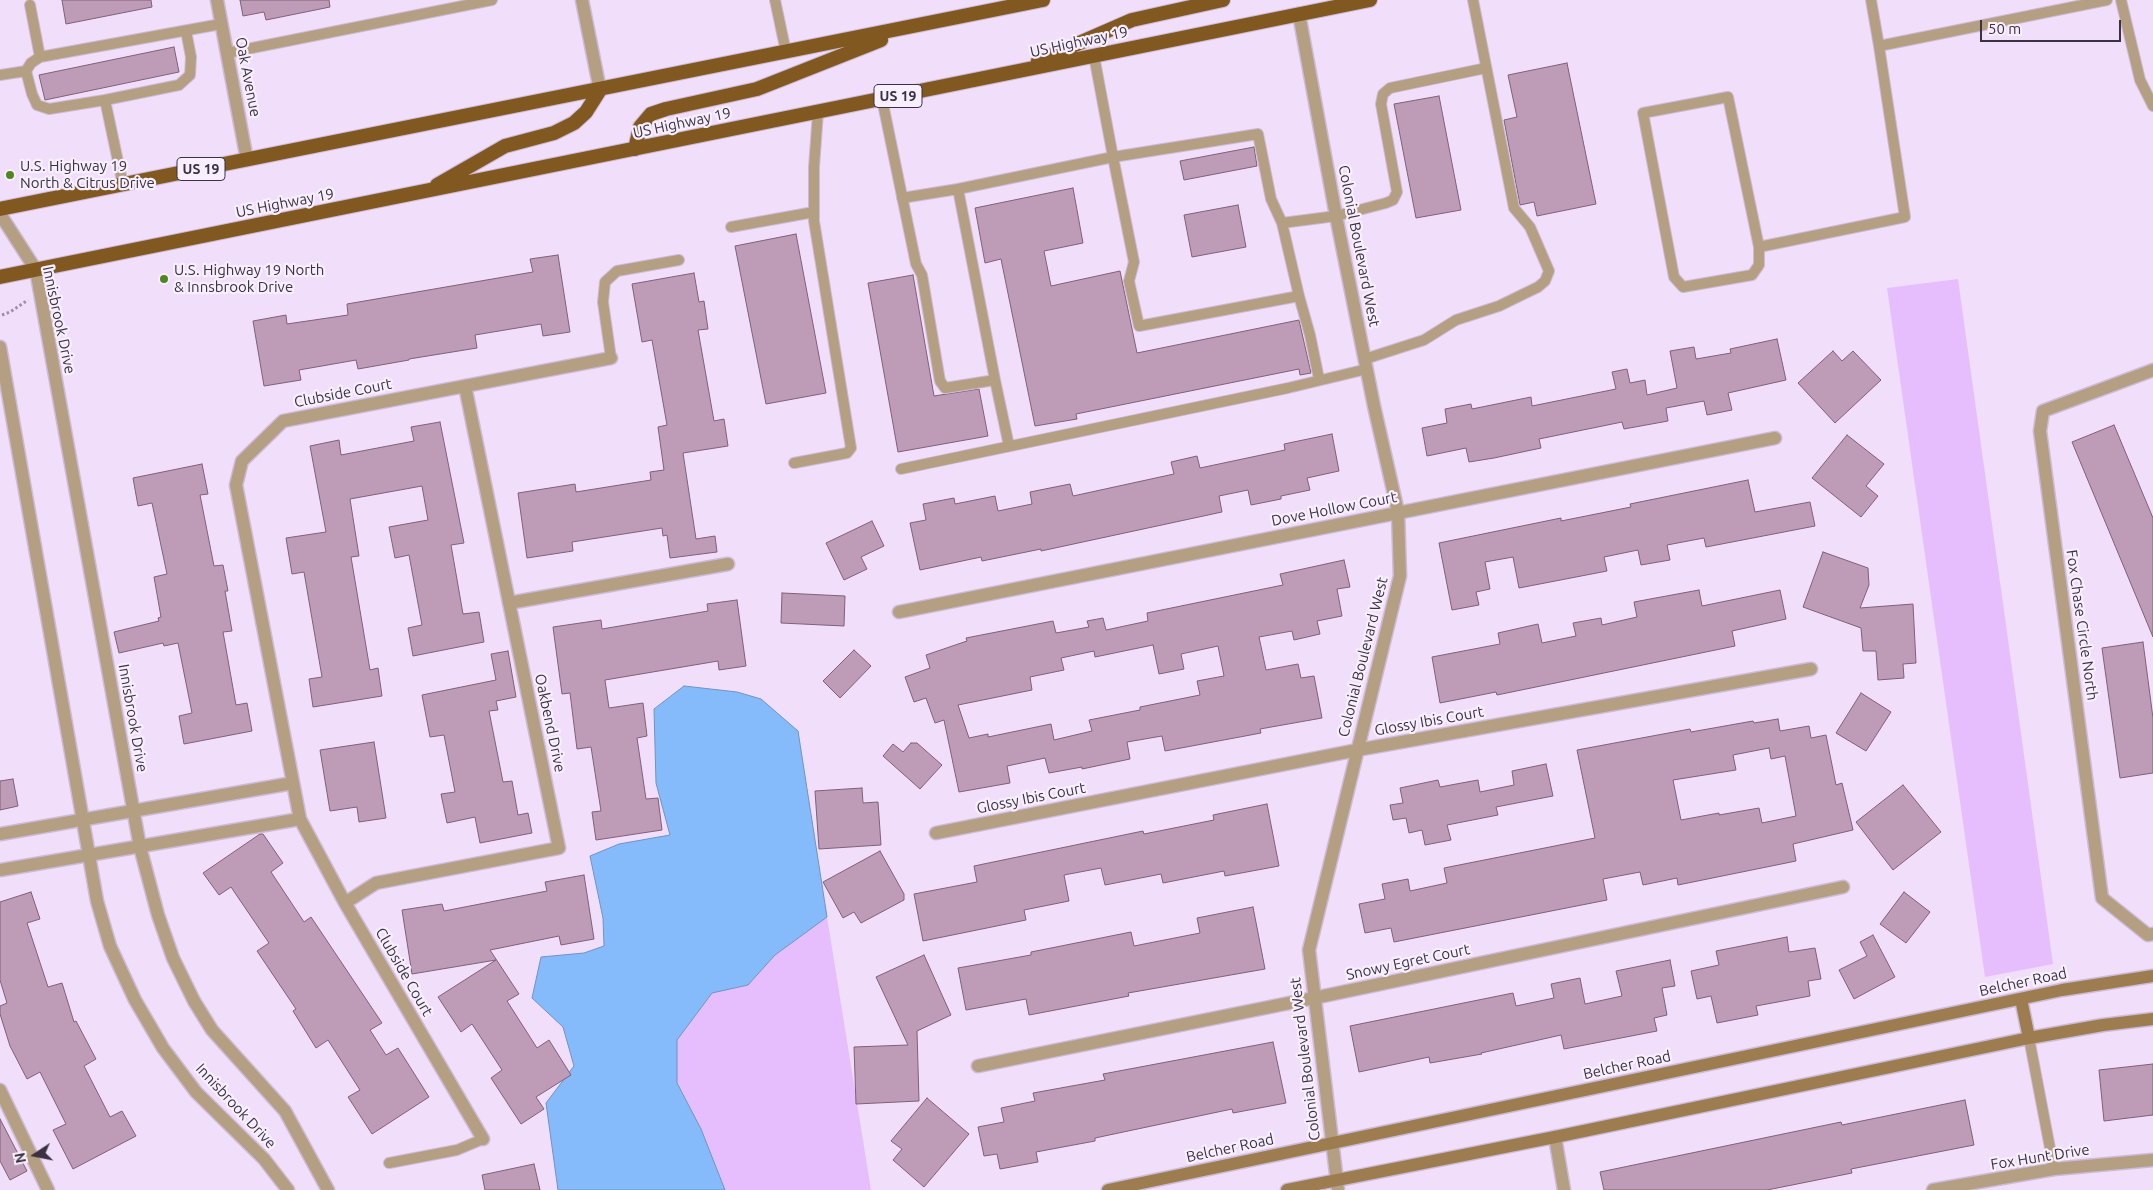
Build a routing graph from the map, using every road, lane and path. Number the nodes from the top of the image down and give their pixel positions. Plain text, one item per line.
1 (217, 0) edge
2 (492, 0) edge
3 (582, 0) edge
4 (775, 0) edge
5 (1043, 0) edge
6 (1223, 0) edge
7 (1302, 0) edge
8 (1370, 0) edge
9 (1473, 0) edge
10 (1871, 0) edge
11 (2107, 0) edge
12 (2121, 0) edge
13 (30, 5) dead end
14 (1299, 14) junction
15 (221, 24) junction
16 (914, 26) junction
17 (186, 30) junction
18 (1879, 46) junction
19 (226, 52) junction
20 (786, 52) junction
21 (1094, 56) junction
22 (40, 57) junction
23 (1486, 68) junction
24 (26, 71) junction
25 (1012, 73) junction
26 (0, 75) edge
27 (600, 90) junction
28 (882, 99) junction
29 (106, 100) junction
30 (2153, 106) edge
31 (818, 112) junction
32 (635, 149) junction
33 (1114, 157) junction
34 (246, 160) junction
35 (123, 185) junction
36 (958, 189) junction
37 (426, 191) junction
38 (902, 198) junction
39 (0, 209) edge
40 (814, 212) junction
41 (0, 214) edge
42 (1336, 216) junction
43 (1282, 223) junction
44 (731, 227) dead end
45 (1759, 247) junction
46 (679, 260) dead end
47 (36, 270) junction
48 (0, 277) edge
49 (1299, 296) junction
50 (29, 300) dead end
51 (2, 315) dead end
52 (0, 346) edge
53 (611, 358) joint
54 (1366, 364) junction
55 (2153, 370) edge
56 (1319, 379) junction
57 (995, 380) junction
58 (465, 386) junction
59 (1776, 438) dead end
60 (1009, 446) junction
61 (794, 463) dead end
62 (901, 469) dead end
63 (1398, 512) junction
64 (728, 564) dead end
65 (509, 603) junction
66 (899, 612) dead end
67 (1812, 669) dead end
68 (1358, 750) junction
69 (294, 783) junction
70 (133, 810) junction
71 (84, 819) junction
72 (300, 819) junction
73 (936, 833) dead end
74 (0, 834) edge
75 (140, 847) junction
76 (90, 856) junction
77 (0, 870) edge
78 (1843, 887) dead end
79 (345, 903) junction
80 (2153, 934) edge
81 (2153, 976) edge
82 (1314, 998) junction
83 (2021, 999) junction
84 (2153, 1019) edge
85 (2029, 1038) junction
86 (978, 1066) dead end
87 (0, 1090) edge
88 (1555, 1137) junction
89 (483, 1139) joint
90 (1332, 1144) junction
91 (2153, 1160) edge
92 (389, 1163) dead end
93 (2054, 1169) junction
94 (1337, 1185) edge
95 (48, 1190) edge
96 (288, 1190) edge
97 (328, 1190) edge
98 (1108, 1190) edge
99 (1287, 1190) edge
100 (1564, 1190) edge
101 (1933, 1190) edge

1 - 15 street, Oak Avenue
2 - 19 lane
3 - 27 street
4 - 20 lane
5 - 16 highway, US 19
6 - 25 highway
7 - 14 highway
8 - 14 highway, US Highway 19 / US 19
9 - 23 lane
10 - 18 lane
11 - 18 lane
12 - 30 lane
13 - 22 lane
14 - 21 highway, US Highway 19 / US 19
14 - 42 street, Colonial Boulevard West
15 - 17 lane
15 - 19 street, Oak Avenue
16 - 20 highway, US 19
16 - 32 highway
17 - 22 lane
17 - 29 lane
18 - 45 lane
19 - 34 street, Oak Avenue
20 - 27 highway, US 19
21 - 25 highway, US Highway 19 / US 19
21 - 33 lane
22 - 24 lane
23 - 42 lane
23 - 54 lane
24 - 26 lane
24 - 29 lane
25 - 28 highway, US Highway 19 / US 19
27 - 34 highway, US 19
27 - 37 highway
28 - 31 highway, US Highway 19 / US 19
28 - 38 lane
29 - 35 lane
31 - 32 highway, US Highway 19 / US 19
31 - 40 lane
32 - 37 highway, US Highway 19 / US 19
33 - 36 lane
33 - 43 lane
33 - 49 lane
34 - 35 highway, US 19
35 - 39 highway, US 19
36 - 38 lane
36 - 57 lane
37 - 47 highway, US Highway 19 / US 19
38 - 57 lane
40 - 44 lane
40 - 61 lane
41 - 47 street, Innisbrook Drive
42 - 43 lane
42 - 54 street, Colonial Boulevard West
43 - 49 lane
45 - 45 lane
46 - 53 lane
47 - 48 highway, US Highway 19 / US 19
47 - 70 street, Innisbrook Drive
49 - 56 lane
50 - 51 path
52 - 71 street, Innisbrook Drive
53 - 58 street, Clubside Court
54 - 56 lane
54 - 63 street, Colonial Boulevard West
55 - 80 street, Fox Chase Circle North
56 - 60 lane
57 - 60 lane
58 - 65 street, Oakbend Drive
58 - 69 street, Clubside Court
59 - 63 street, Dove Hollow Court
60 - 62 lane
63 - 66 street, Dove Hollow Court
63 - 68 street, Colonial Boulevard West
64 - 65 street
65 - 79 street, Oakbend Drive
67 - 68 street, Glossy Ibis Court
68 - 73 street, Glossy Ibis Court
68 - 82 street, Colonial Boulevard West
69 - 70 street
69 - 72 street, Clubside Court
70 - 71 street
70 - 75 street, Innisbrook Drive
71 - 74 street
71 - 76 street, Innisbrook Drive
72 - 75 street
72 - 79 street, Clubside Court
75 - 76 street
75 - 97 street, Innisbrook Drive
76 - 77 street
76 - 96 street, Innisbrook Drive
78 - 82 street, Snowy Egret Court
79 - 89 street, Clubside Court
81 - 83 main road, Belcher Road
82 - 86 street, Snowy Egret Court
82 - 90 street, Colonial Boulevard West
83 - 85 main road
83 - 90 main road, Belcher Road
84 - 85 main road
85 - 88 main road
85 - 93 lane
87 - 95 street
88 - 94 main road
88 - 100 street
89 - 92 lane
90 - 94 street, Colonial Boulevard West
90 - 98 main road, Belcher Road
91 - 93 street, Fox Hunt Drive
93 - 101 street, Fox Hunt Drive
94 - 99 main road

